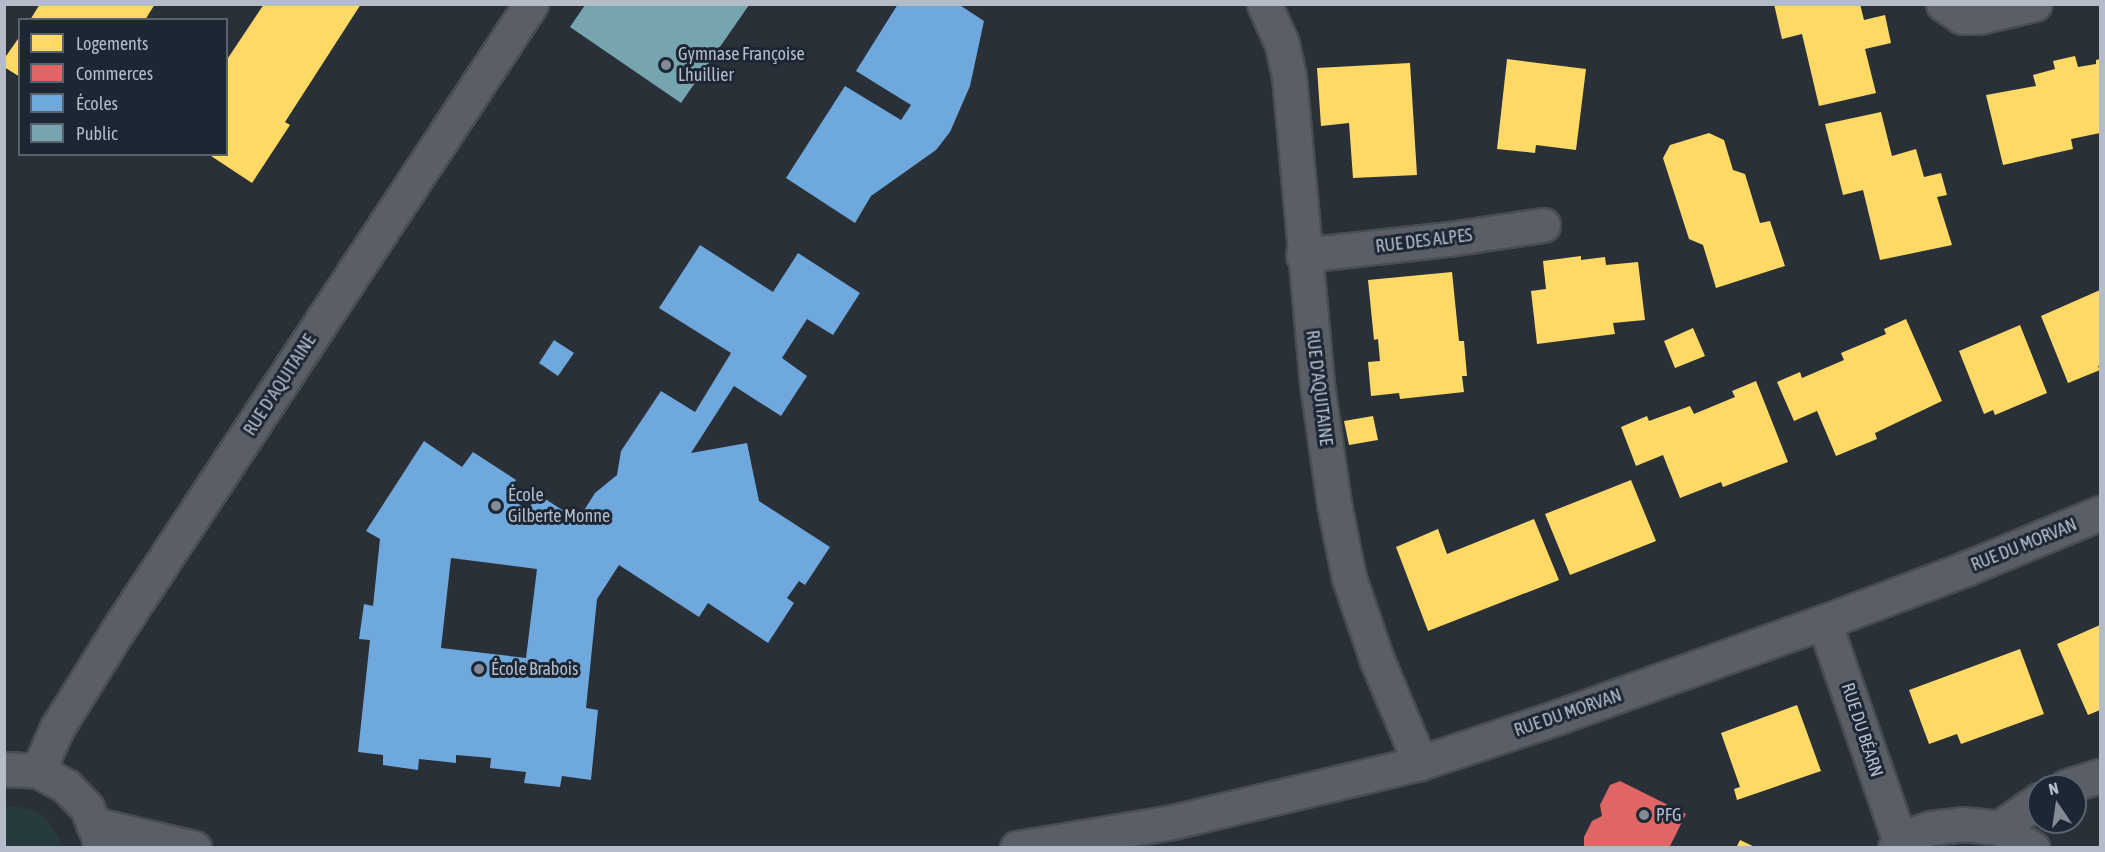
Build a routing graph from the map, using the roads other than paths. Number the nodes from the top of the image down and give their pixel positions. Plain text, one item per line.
1 (531, 4) edge
2 (1264, 4) edge
3 (1943, 4) edge
4 (2034, 4) edge
5 (1544, 225) dead end
6 (1304, 255) junction
7 (2100, 513) edge
8 (1824, 622) junction
9 (1420, 763) junction
10 (4, 769) edge
11 (38, 771) junction
12 (2027, 808) edge
13 (1999, 828) junction
14 (96, 836) edge
15 (1897, 843) edge
16 (194, 848) edge
17 (1017, 848) edge
18 (2032, 848) edge

1 - 11 street, RUE D'AQUITAINE
2 - 6 street, RUE D'AQUITAINE
3 - 4 street
5 - 6 street, RUE DES ALPES
6 - 9 street, RUE D'AQUITAINE
7 - 8 street, RUE DU MORVAN
8 - 9 street, RUE DU MORVAN
8 - 15 street, RUE DU BÉARN
9 - 17 street, RUE DU MORVAN
10 - 11 street
11 - 14 street
12 - 13 street
13 - 15 street, RUE DU BÉARN
13 - 18 street, RUE DU BÉARN
14 - 16 street

